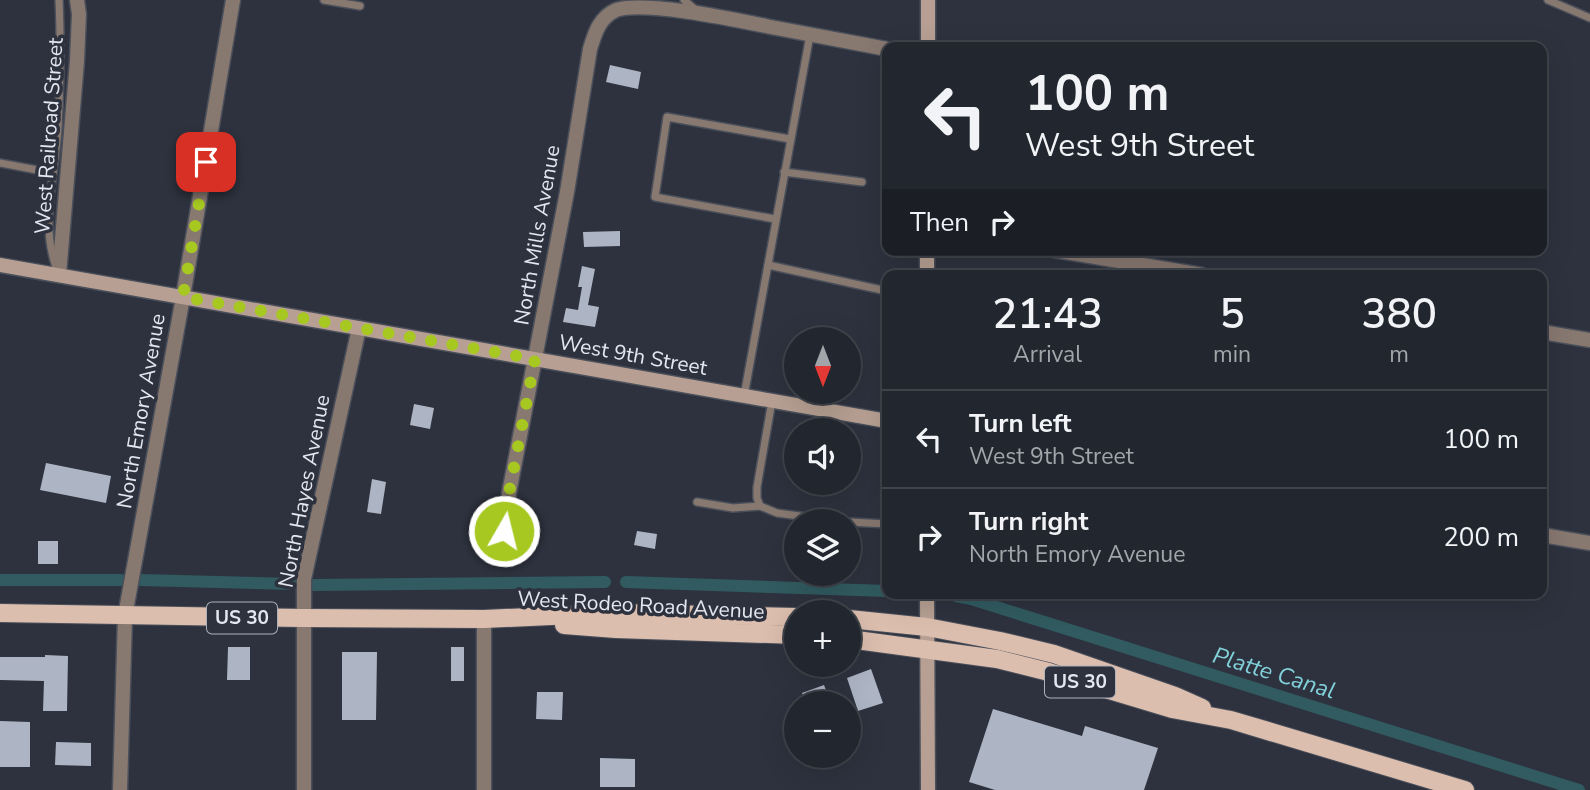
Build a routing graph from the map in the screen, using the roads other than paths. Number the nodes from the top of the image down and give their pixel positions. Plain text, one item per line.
1 (59, 0) edge
2 (76, 0) edge
3 (233, 0) edge
4 (324, 0) edge
5 (684, 0) edge
6 (928, 0) edge
7 (1548, 0) edge
8 (360, 6) dead end
9 (608, 7) edge
10 (701, 13) junction
11 (1590, 18) edge
12 (810, 35) junction
13 (928, 42) edge
14 (882, 49) edge
15 (790, 139) junction
16 (0, 163) edge
17 (784, 172) junction
18 (53, 173) junction
19 (862, 182) dead end
20 (775, 219) junction
21 (1090, 256) edge
22 (0, 265) edge
23 (768, 265) junction
24 (1172, 270) edge
25 (59, 275) junction
26 (882, 290) dead end
27 (183, 297) junction
28 (359, 328) junction
29 (1547, 333) edge
30 (1590, 340) edge
31 (535, 359) junction
32 (744, 396) junction
33 (772, 401) junction
34 (882, 420) edge
35 (696, 502) dead end
36 (760, 506) junction
37 (784, 514) edge
38 (861, 523) edge
39 (882, 524) edge
40 (1547, 536) edge
41 (1590, 543) edge
42 (493, 550) dead end
43 (927, 599) edge
44 (0, 613) edge
45 (125, 616) junction
46 (784, 617) edge
47 (303, 618) junction
48 (484, 619) junction
49 (861, 620) edge
50 (927, 626) junction
51 (784, 635) edge
52 (861, 641) edge
53 (927, 649) junction
54 (1231, 720) junction
55 (120, 790) edge
56 (304, 790) edge
57 (484, 790) edge
58 (928, 790) edge
59 (1465, 790) edge

1 - 18 lane
2 - 25 street, West Railroad Street
3 - 27 street, North Emory Avenue
4 - 8 lane
5 - 10 lane
6 - 13 street
7 - 11 lane
9 - 10 street
9 - 31 street, North Mills Avenue
10 - 12 street
12 - 14 street
12 - 15 lane
15 - 17 lane
15 - 20 lane
16 - 18 lane
17 - 19 lane
17 - 20 lane
18 - 25 lane
20 - 23 lane
21 - 24 street
22 - 25 street, West 9th Street
23 - 26 lane
23 - 32 lane
25 - 27 street, West 9th Street
27 - 28 street, West 9th Street
27 - 45 street, North Emory Avenue
28 - 31 street, West 9th Street
28 - 47 street, North Hayes Avenue
29 - 30 street
31 - 32 street, West 9th Street
31 - 42 street, North Mills Avenue
32 - 33 street, West 9th Street
33 - 34 street, West 9th Street
33 - 36 lane
35 - 36 lane
36 - 37 lane
38 - 39 lane
40 - 41 street
43 - 50 street
44 - 45 main road, West Rodeo Road Avenue / US 30
45 - 47 main road, West Rodeo Road Avenue / US 30
45 - 55 street, North Emory Avenue
46 - 48 main road, West Rodeo Road Avenue / US 30
47 - 48 main road, West Rodeo Road Avenue / US 30
47 - 56 street, North Hayes Avenue
48 - 51 main road, West Rodeo Road Avenue / US 30
48 - 57 street
49 - 50 main road, US 30
50 - 53 street
50 - 54 main road, US 30
52 - 53 main road, US 30
53 - 54 main road, US 30
53 - 58 street
54 - 59 main road, US 30

